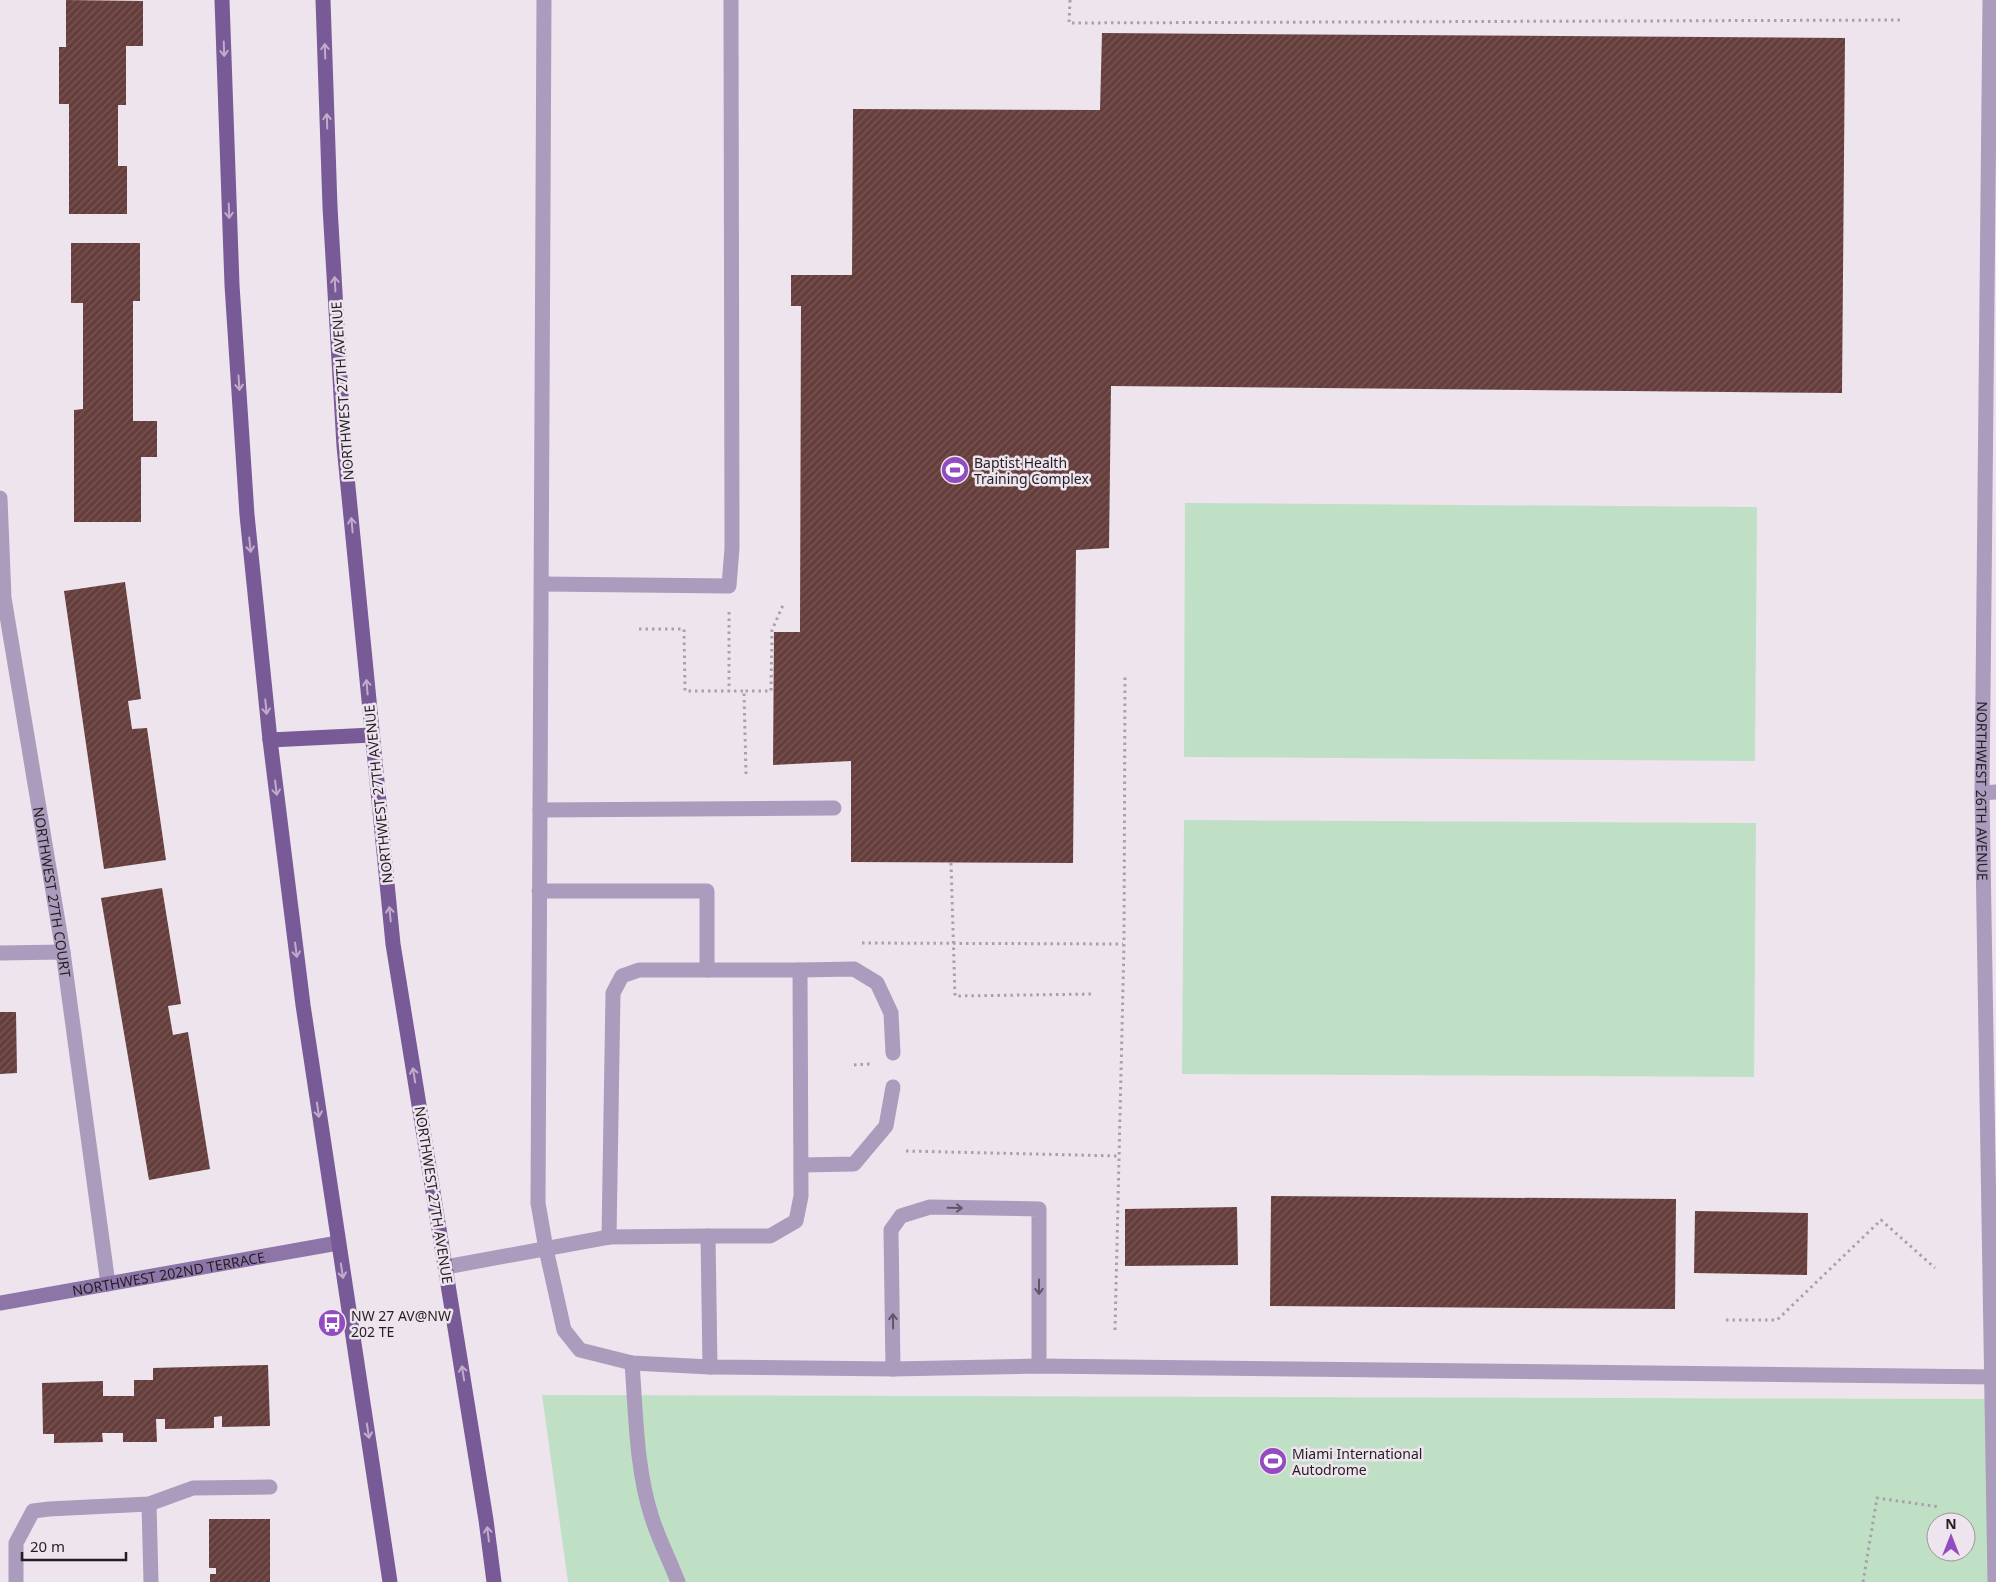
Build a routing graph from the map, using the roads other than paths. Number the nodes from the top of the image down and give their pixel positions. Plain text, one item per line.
1 (222, 0) edge
2 (322, 0) edge
3 (544, 0) edge
4 (730, 0) edge
5 (1990, 0) edge
6 (0, 498) edge
7 (543, 584) junction
8 (372, 735) junction
9 (270, 740) junction
10 (1989, 793) edge
11 (834, 808) dead end
12 (540, 810) junction
13 (540, 891) junction
14 (63, 952) junction
15 (0, 953) edge
16 (707, 970) junction
17 (800, 970) junction
18 (893, 1052) dead end
19 (893, 1086) dead end
20 (801, 1165) junction
21 (708, 1236) junction
22 (609, 1237) junction
23 (338, 1243) junction
24 (546, 1249) junction
25 (446, 1267) junction
26 (108, 1284) junction
27 (0, 1303) edge
28 (632, 1364) junction
29 (1039, 1366) junction
30 (710, 1367) junction
31 (894, 1369) junction
32 (1994, 1377) edge
33 (270, 1487) dead end
34 (149, 1504) junction
35 (16, 1582) edge
36 (151, 1582) edge
37 (390, 1582) edge
38 (494, 1582) edge
39 (678, 1582) edge
40 (1995, 1582) edge

1 -> 9 main road
8 -> 2 main road, NORTHWEST 27TH AVENUE
3 - 7 street
4 - 7 street
5 - 10 street, NORTHWEST 26TH AVENUE
6 - 14 street, NORTHWEST 27TH COURT
7 - 12 street
8 - 9 main road
25 -> 8 main road, NORTHWEST 27TH AVENUE
9 -> 23 main road
10 - 32 street, NORTHWEST 26TH AVENUE
11 - 12 street
12 - 13 street
13 - 16 street
13 - 24 street
14 - 15 street
14 - 26 street, NORTHWEST 27TH COURT
16 - 17 street
16 - 22 street
17 - 18 street
17 - 20 street
19 - 20 street
20 - 21 street
21 - 22 street
21 - 30 street
22 - 24 street
23 - 26 street, NORTHWEST 202ND TERRACE
23 -> 37 main road
24 - 25 street
24 - 28 street
38 -> 25 main road, NORTHWEST 27TH AVENUE
26 - 27 street, NORTHWEST 202ND TERRACE
28 - 30 street
28 - 39 street
29 - 31 street
31 -> 29 street
29 - 32 street
30 - 31 street
32 - 40 street, NORTHWEST 26TH AVENUE
33 - 34 street
34 - 35 street
34 - 36 street

